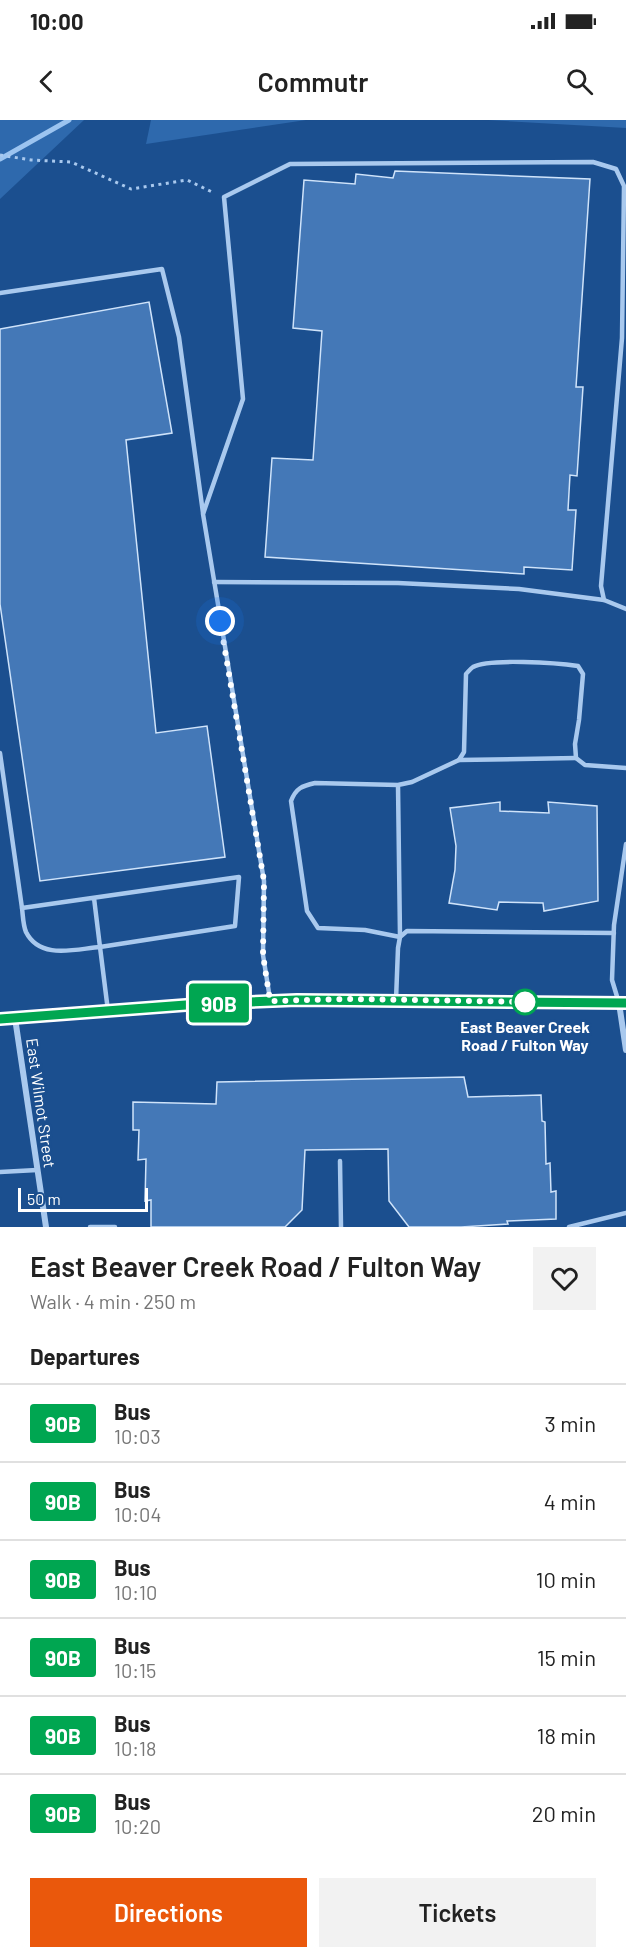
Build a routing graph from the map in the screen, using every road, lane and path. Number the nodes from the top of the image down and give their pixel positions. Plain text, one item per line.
1 (0, 155) edge
2 (224, 197) junction
3 (0, 293) edge
4 (203, 514) junction
5 (214, 582) junction
6 (604, 600) junction
7 (626, 609) edge
8 (0, 753) edge
9 (576, 758) junction
10 (459, 760) junction
11 (626, 768) edge
12 (398, 785) junction
13 (626, 844) edge
14 (94, 898) junction
15 (22, 908) junction
16 (614, 933) junction
17 (400, 937) junction
18 (100, 947) junction
19 (396, 1000) junction
20 (270, 1001) junction
21 (622, 1003) edge
22 (108, 1011) junction
23 (15, 1018) junction
24 (0, 1019) edge
25 (626, 1050) edge
26 (340, 1161) dead end
27 (37, 1170) junction
28 (0, 1172) edge
29 (626, 1213) edge
30 (46, 1227) edge
31 (90, 1227) edge
32 (115, 1227) edge
33 (341, 1227) edge
34 (569, 1227) edge

1 - 2 path
2 - 4 lane
2 - 6 lane
3 - 4 lane
4 - 5 lane
5 - 6 lane
5 - 20 lane
6 - 7 lane
8 - 15 lane
9 - 10 lane
9 - 10 lane
9 - 11 lane
10 - 12 lane
12 - 17 lane
12 - 17 lane
13 - 16 lane
14 - 15 lane
14 - 18 lane
14 - 18 lane
15 - 18 lane
16 - 17 lane
16 - 21 lane
17 - 19 lane
18 - 22 lane
19 - 20 street
19 - 21 street
20 - 22 street
21 - 25 street
22 - 23 street
23 - 24 street
23 - 27 street, East Wilmot Street
26 - 33 lane
27 - 28 lane
27 - 30 street, East Wilmot Street
29 - 34 lane
31 - 32 lane

